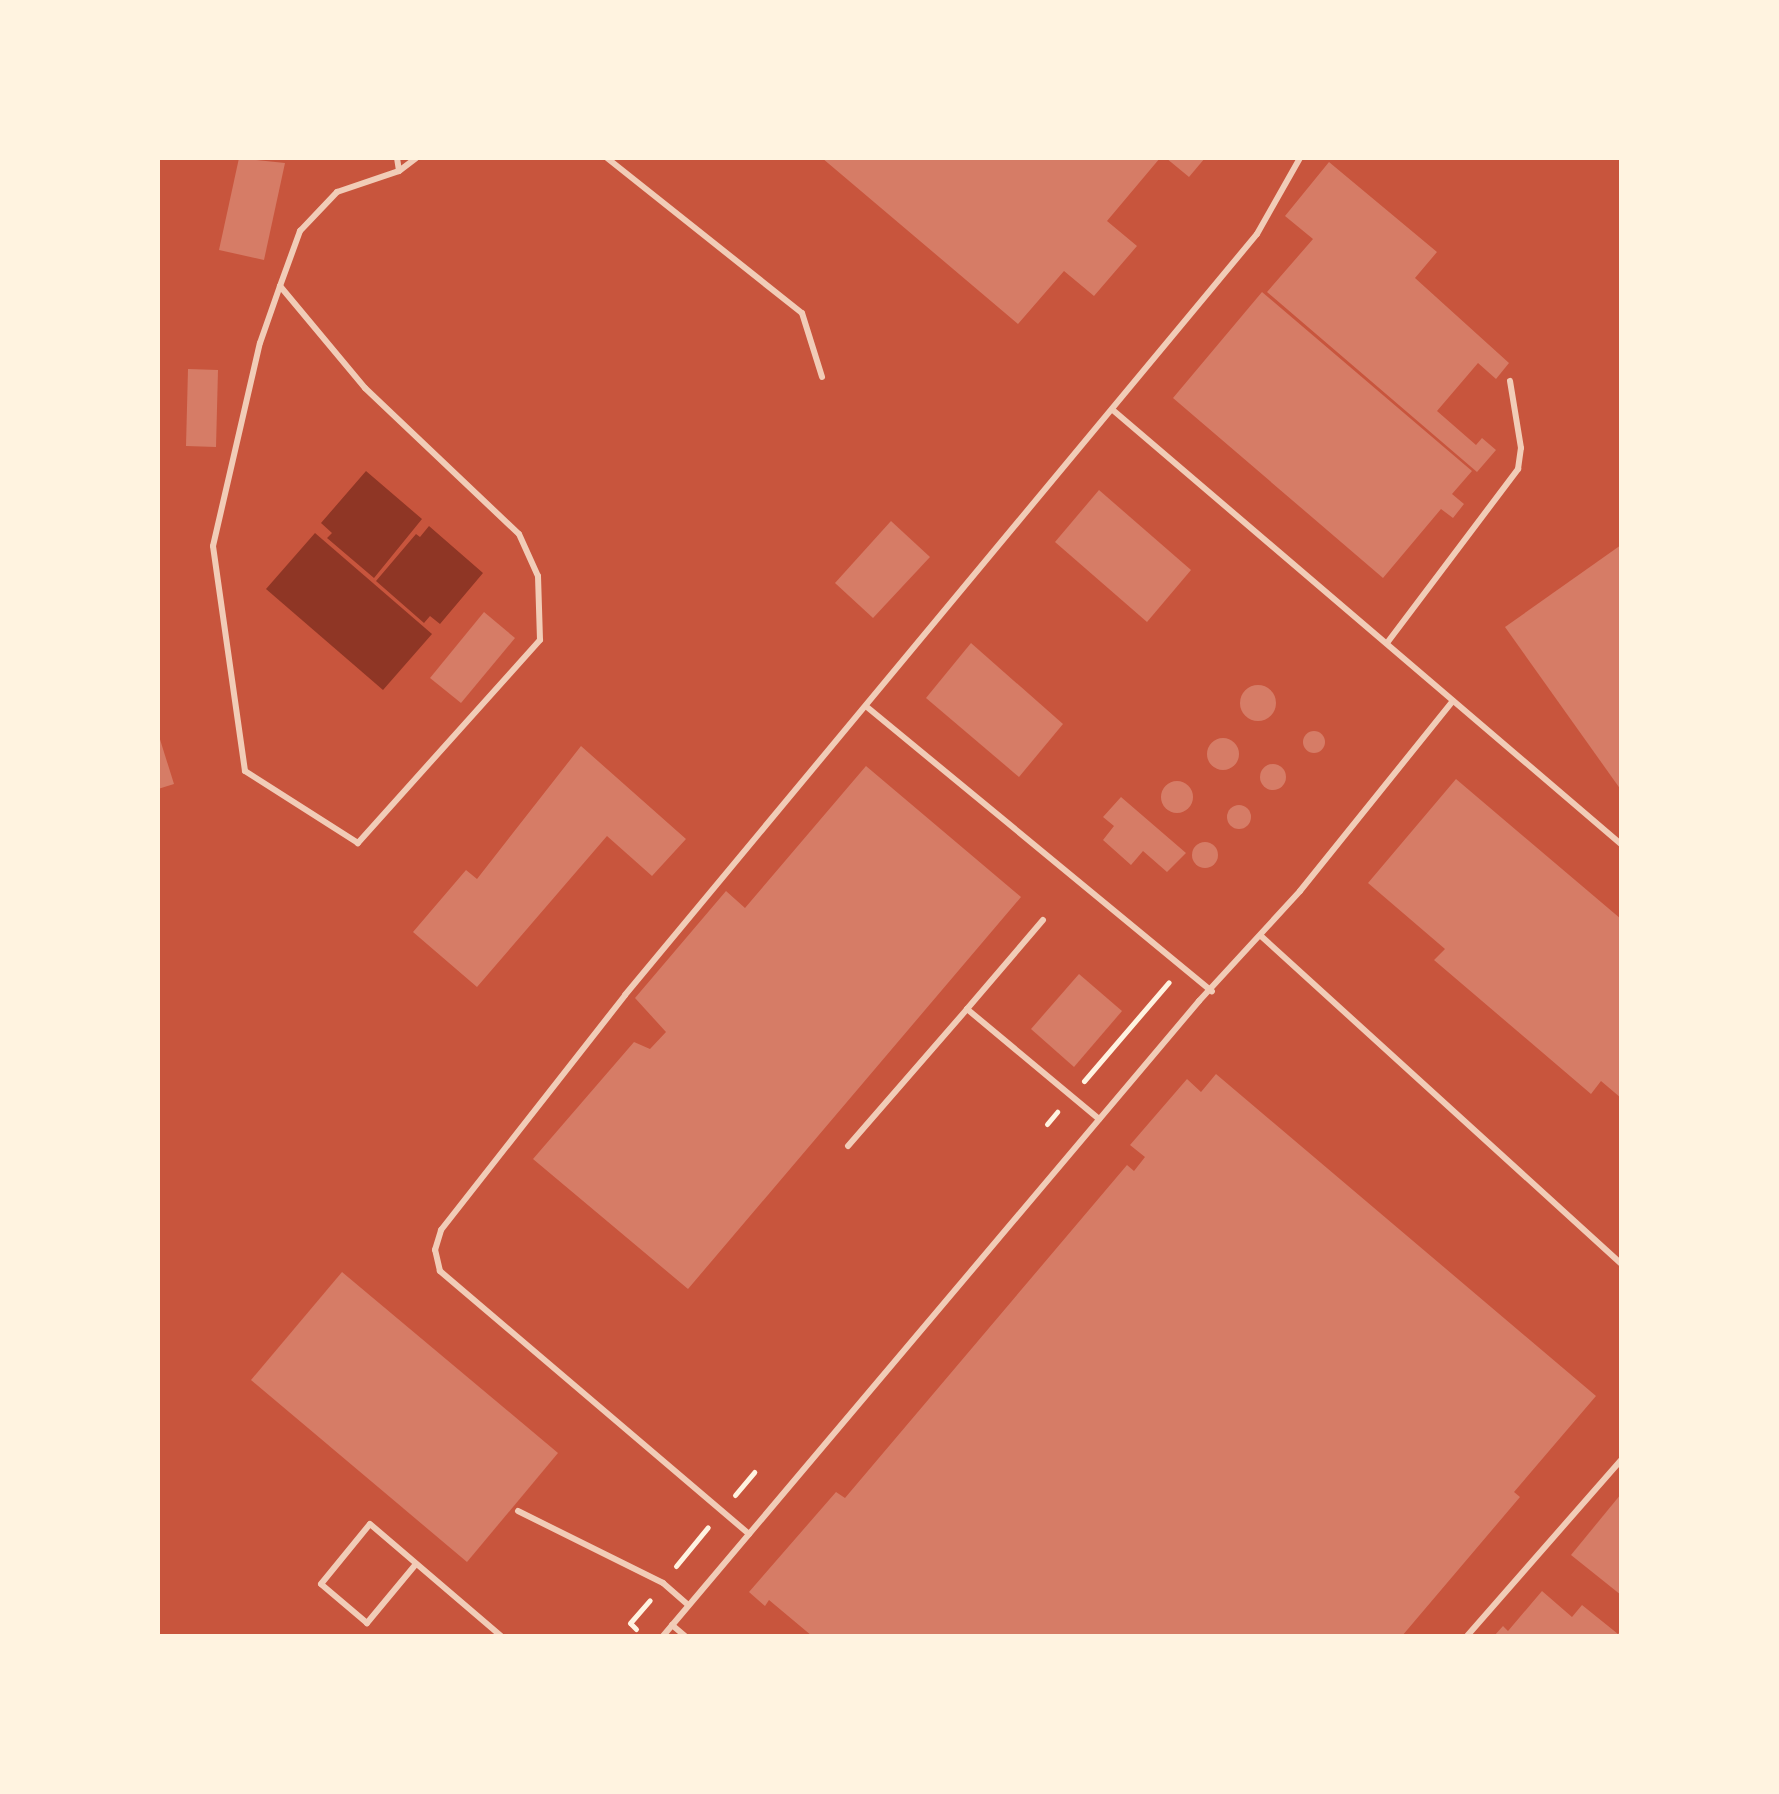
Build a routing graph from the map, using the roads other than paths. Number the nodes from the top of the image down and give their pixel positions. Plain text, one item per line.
1 (397, 158) edge
2 (416, 158) edge
3 (607, 158) edge
4 (1300, 158) edge
5 (399, 171) junction
6 (280, 286) junction
7 (822, 377) dead end
8 (1510, 381) dead end
9 (1114, 411) junction
10 (1387, 643) junction
11 (1453, 701) junction
12 (867, 707) junction
13 (1621, 844) edge
14 (1043, 920) dead end
15 (1261, 936) junction
16 (1212, 991) junction
17 (967, 1009) junction
18 (1099, 1119) junction
19 (848, 1146) dead end
20 (1621, 1264) edge
21 (1621, 1460) edge
22 (518, 1511) dead end
23 (749, 1534) junction
24 (416, 1564) junction
25 (688, 1605) junction
26 (672, 1625) junction
27 (501, 1636) edge
28 (663, 1636) edge
29 (685, 1636) edge
30 (1467, 1636) edge

1 - 5 lane
2 - 5 lane
3 - 7 lane
4 - 9 lane
5 - 6 lane
6 - 6 lane
8 - 10 lane
9 - 10 lane
9 - 12 lane
10 - 11 lane
11 - 13 lane
11 - 15 lane
12 - 16 lane
12 - 23 lane
14 - 17 lane
15 - 16 lane
15 - 20 lane
16 - 18 lane
17 - 18 lane
17 - 19 lane
18 - 23 lane
21 - 30 lane
22 - 25 lane
23 - 25 lane
24 - 24 lane
24 - 27 lane
25 - 26 lane
26 - 28 lane
26 - 29 lane

